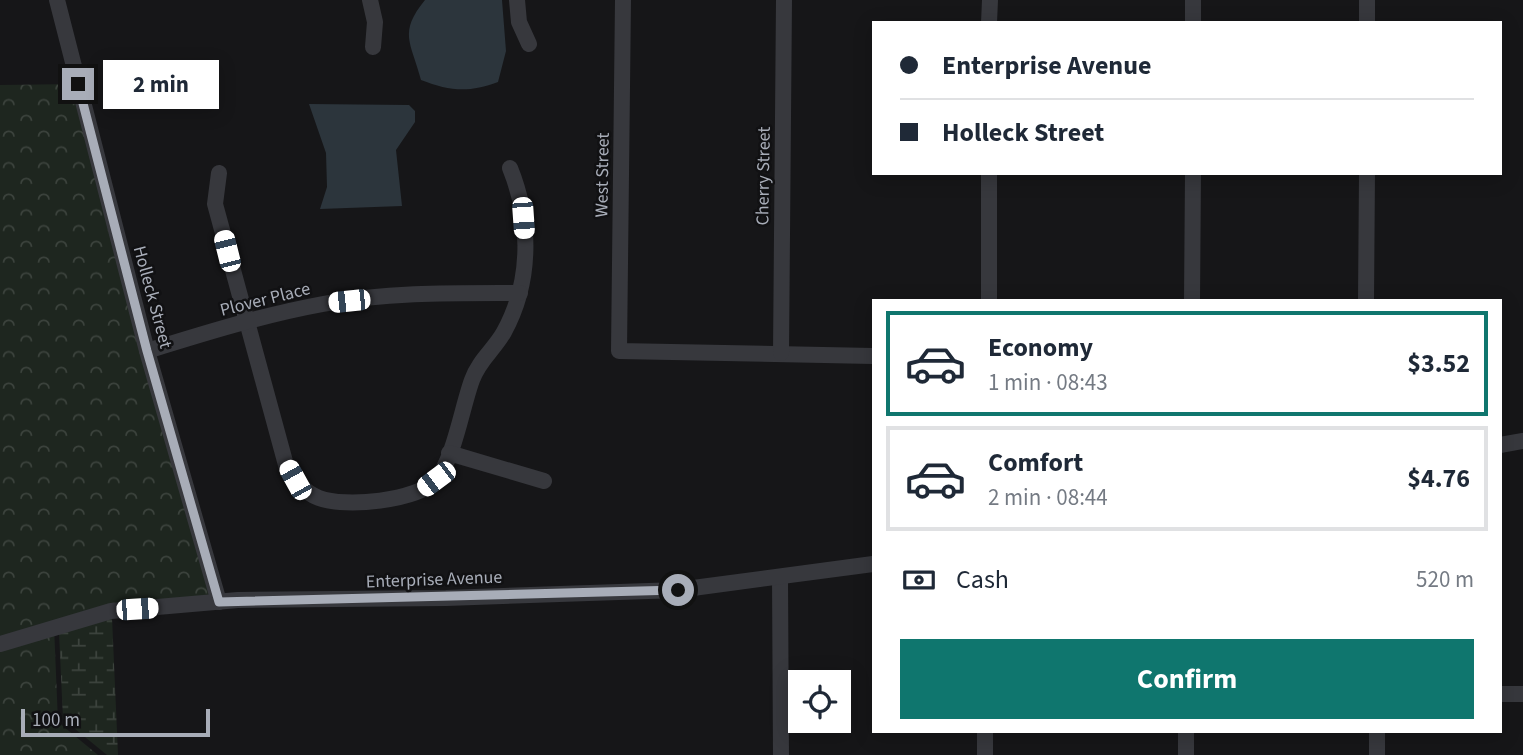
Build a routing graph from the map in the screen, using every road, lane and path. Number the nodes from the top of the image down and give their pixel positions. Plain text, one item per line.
1 (57, 0) edge
2 (370, 0) edge
3 (517, 0) edge
4 (623, 0) edge
5 (784, 0) edge
6 (990, 0) edge
7 (1193, 0) edge
8 (1367, 0) edge
9 (989, 21) edge
10 (1193, 21) edge
11 (1367, 21) edge
12 (529, 44) dead end
13 (373, 47) dead end
14 (510, 168) dead end
15 (219, 173) dead end
16 (989, 175) edge
17 (1193, 175) edge
18 (1367, 175) edge
19 (520, 293) junction
20 (989, 299) edge
21 (1192, 299) edge
22 (1366, 299) edge
23 (245, 322) junction
24 (147, 351) junction
25 (781, 353) junction
26 (872, 356) edge
27 (1523, 440) edge
28 (1502, 445) edge
29 (449, 453) junction
30 (544, 481) dead end
31 (872, 564) edge
32 (780, 578) junction
33 (219, 602) junction
34 (0, 644) edge
35 (1502, 694) edge
36 (1523, 694) edge
37 (985, 733) edge
38 (1186, 733) edge
39 (1377, 733) edge
40 (781, 755) edge
41 (985, 755) edge
42 (1186, 755) edge
43 (1377, 755) edge

1 - 24 street, Holleck Street
2 - 13 street
3 - 12 street
4 - 25 street, West Street
5 - 25 street, Cherry Street
6 - 9 street
7 - 10 street
8 - 11 street
14 - 19 street
15 - 23 street
16 - 20 street
17 - 21 street
18 - 22 street
19 - 23 street, Plover Place
19 - 29 street
23 - 24 street, Plover Place
23 - 29 street
24 - 33 street, Holleck Street
25 - 26 street
27 - 28 street
29 - 30 street
31 - 32 street, Enterprise Avenue
32 - 33 street, Enterprise Avenue
32 - 40 street
33 - 34 street, Enterprise Avenue
35 - 36 street
37 - 41 street
38 - 42 street
39 - 43 street

